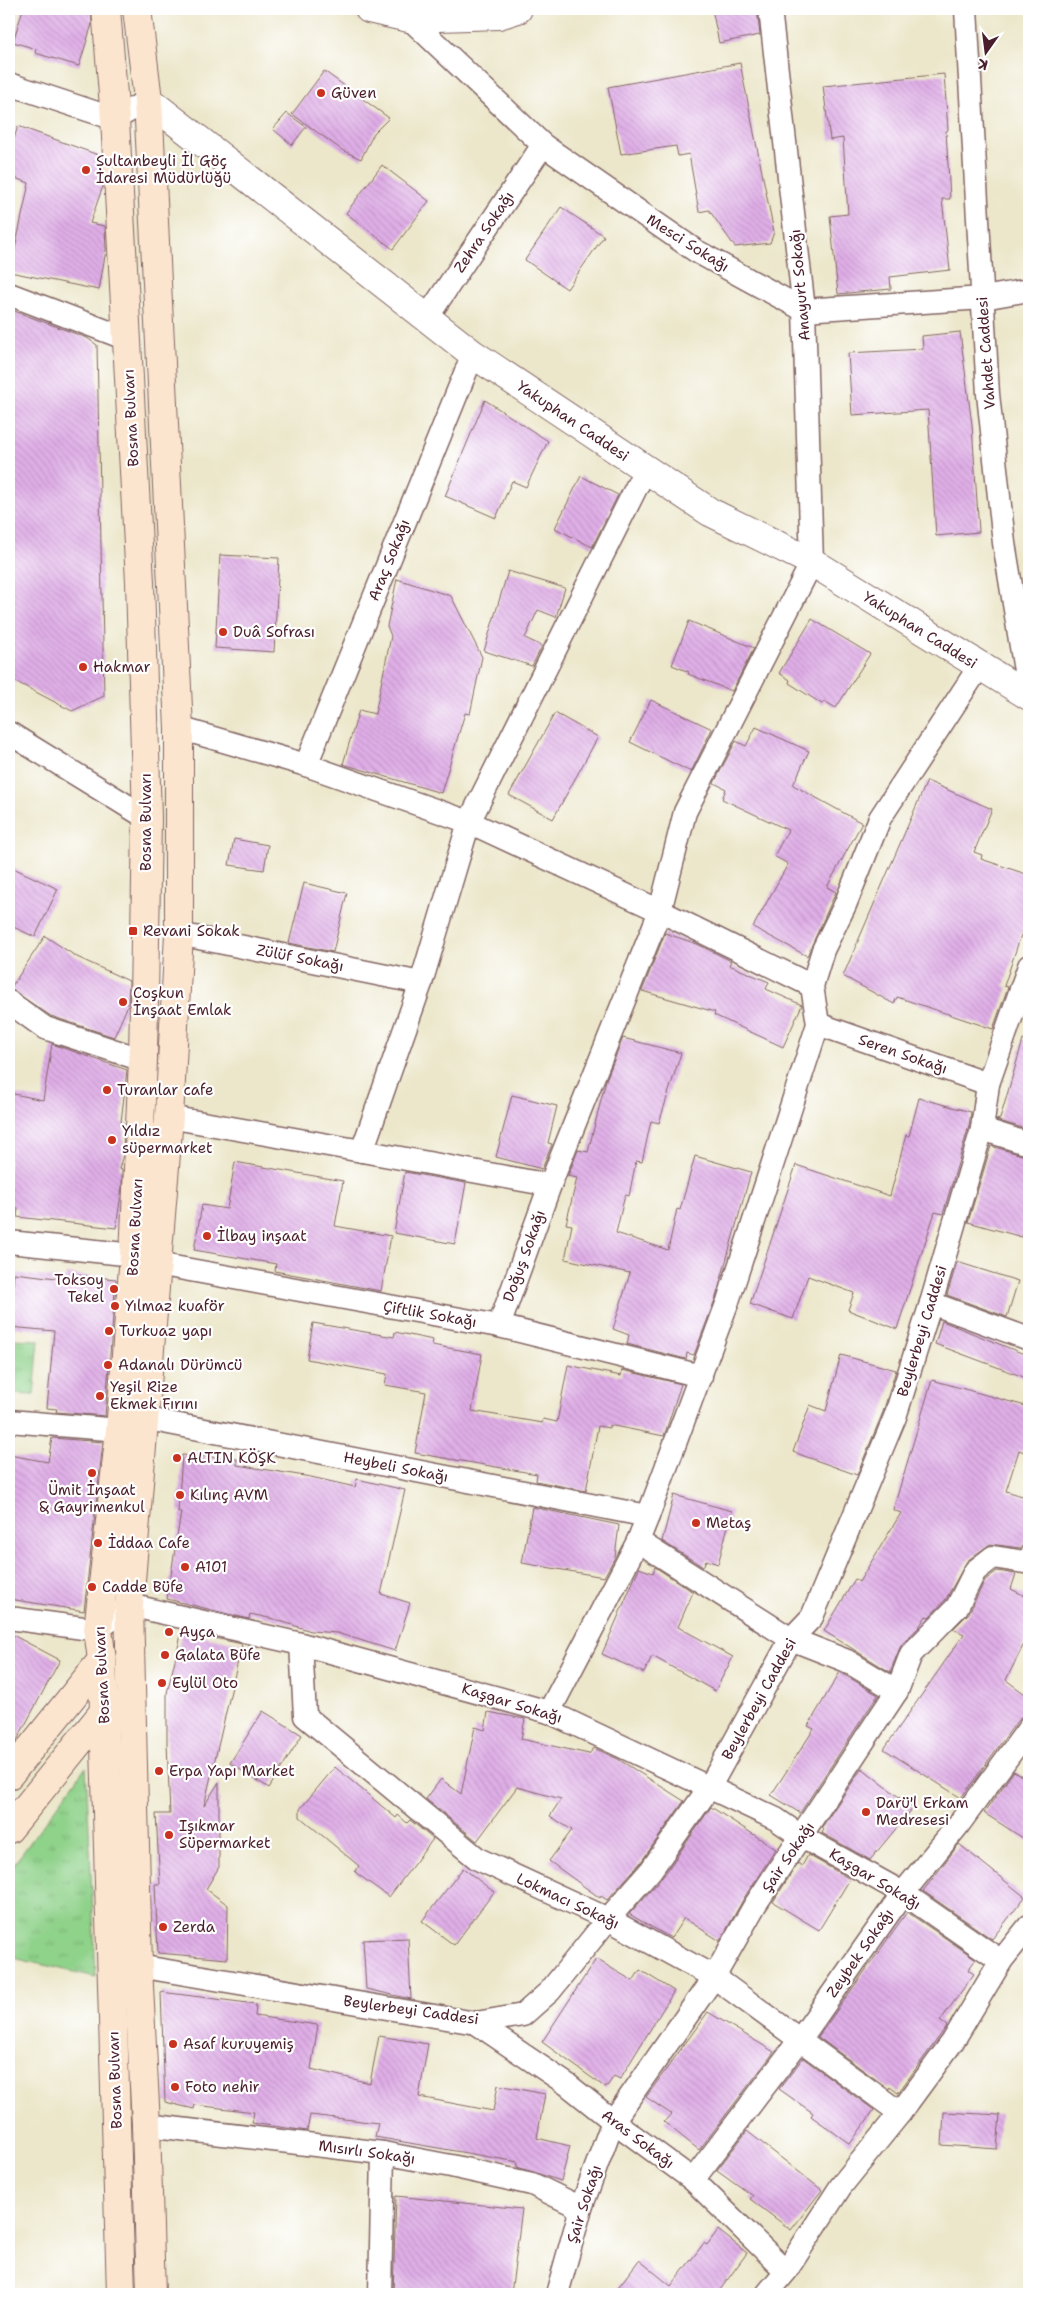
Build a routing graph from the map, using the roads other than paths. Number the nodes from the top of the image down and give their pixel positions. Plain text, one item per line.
1 (106, 9) edge
2 (137, 9) edge
3 (369, 9) edge
4 (518, 9) edge
5 (770, 9) edge
6 (966, 9) edge
7 (409, 18) junction
8 (9, 84) edge
9 (148, 100) junction
10 (115, 119) junction
11 (543, 145) junction
12 (1029, 290) edge
13 (9, 294) edge
14 (983, 298) junction
15 (804, 310) junction
16 (426, 319) junction
17 (127, 339) junction
18 (473, 354) junction
19 (645, 470) junction
20 (812, 562) junction
21 (979, 667) junction
22 (1029, 695) edge
23 (179, 728) junction
24 (9, 732) edge
25 (306, 765) junction
26 (147, 818) junction
27 (469, 822) junction
28 (660, 911) junction
29 (179, 934) junction
30 (1029, 966) edge
31 (421, 983) junction
32 (812, 986) junction
33 (9, 1002) edge
34 (818, 1024) junction
35 (143, 1060) junction
36 (988, 1084) junction
37 (169, 1118) junction
38 (982, 1129) junction
39 (1029, 1144) edge
40 (362, 1151) junction
41 (550, 1185) junction
42 (9, 1242) edge
43 (145, 1260) junction
44 (932, 1303) junction
45 (498, 1326) junction
46 (1029, 1339) edge
47 (700, 1376) junction
48 (9, 1421) edge
49 (132, 1424) junction
50 (648, 1516) junction
51 (638, 1541) junction
52 (1029, 1558) edge
53 (128, 1605) junction
54 (9, 1618) edge
55 (98, 1630) junction
56 (791, 1638) junction
57 (301, 1644) junction
58 (102, 1660) junction
59 (132, 1678) junction
60 (897, 1691) junction
61 (104, 1711) junction
62 (549, 1712) junction
63 (1029, 1728) edge
64 (9, 1775) edge
65 (709, 1788) junction
66 (9, 1829) edge
67 (802, 1836) junction
68 (903, 1893) junction
69 (608, 1918) junction
70 (1029, 1926) edge
71 (1001, 1961) junction
72 (138, 1966) junction
73 (714, 1977) junction
74 (476, 2023) junction
75 (799, 2041) junction
76 (900, 2114) junction
77 (613, 2121) junction
78 (146, 2125) junction
79 (383, 2153) junction
80 (693, 2180) junction
81 (581, 2208) junction
82 (786, 2271) junction
83 (121, 2294) edge
84 (151, 2294) edge
85 (380, 2294) edge
86 (557, 2294) edge
87 (767, 2294) edge

1 - 10 main road, Bosna Bulvarı
2 - 9 main road, Bosna Bulvarı
3 - 7 street
4 - 7 street
5 - 15 street, Anayurt Sokağı
6 - 14 street, Vahdet Caddesi
7 - 11 street, Mesci Sokağı
8 - 10 street
9 - 10 street
9 - 16 street, Yakuphan Caddesi
9 - 23 main road, Bosna Bulvarı
10 - 17 main road, Bosna Bulvarı
11 - 15 street, Mesci Sokağı
11 - 16 street, Zehra Sokağı
12 - 14 street
13 - 17 street
14 - 15 street
14 - 22 street, Vahdet Caddesi
15 - 20 street, Anayurt Sokağı
16 - 18 street, Yakuphan Caddesi
17 - 26 main road, Bosna Bulvarı
18 - 19 street, Yakuphan Caddesi
18 - 25 street, Araç Sokağı
19 - 20 street, Yakuphan Caddesi
19 - 27 street
20 - 21 street, Yakuphan Caddesi
20 - 28 street, Doğuş Sokağı
21 - 22 street, Yakuphan Caddesi
21 - 32 street
23 - 25 street
23 - 29 main road, Bosna Bulvarı
24 - 26 street
25 - 27 street
26 - 35 main road, Bosna Bulvarı
27 - 28 street
27 - 31 street
28 - 32 street
28 - 41 street, Doğuş Sokağı
29 - 31 street, Zülüf Sokağı
29 - 37 main road, Bosna Bulvarı
30 - 36 street, Beylerbeyi Caddesi
31 - 40 street
32 - 34 street
33 - 35 street
34 - 36 street, Seren Sokağı
34 - 47 street
35 - 43 main road, Bosna Bulvarı
36 - 38 street, Beylerbeyi Caddesi
37 - 40 street
37 - 43 main road, Bosna Bulvarı
38 - 39 street
38 - 44 street, Beylerbeyi Caddesi
40 - 41 street
41 - 45 street, Doğuş Sokağı
42 - 43 street, Çiftlik Sokağı
43 - 45 street, Çiftlik Sokağı
43 - 49 main road, Bosna Bulvarı
44 - 46 street
44 - 56 street, Beylerbeyi Caddesi
45 - 47 street, Çiftlik Sokağı
47 - 50 street
48 - 49 street, Heybeli Sokağı
49 - 50 street, Heybeli Sokağı
49 - 53 main road, Bosna Bulvarı
49 - 55 main road, Bosna Bulvarı
50 - 51 street
51 - 56 street
51 - 62 street
52 - 60 street, Şair Sokağı
53 - 55 street
53 - 57 street, Kaşgar Sokağı
53 - 59 main road, Bosna Bulvarı
54 - 55 street
55 - 58 main road, Bosna Bulvarı
56 - 60 street
56 - 65 street, Beylerbeyi Caddesi
57 - 62 street, Kaşgar Sokağı
57 - 69 street, Lokmacı Sokağı
58 - 59 main road
58 - 61 main road, Bosna Bulvarı
58 - 64 main road
59 - 61 main road
59 - 72 main road, Bosna Bulvarı
60 - 67 street, Şair Sokağı
61 - 66 main road
61 - 83 main road, Bosna Bulvarı
62 - 65 street, Kaşgar Sokağı
63 - 68 street, Zeybek Sokağı
65 - 67 street, Kaşgar Sokağı
65 - 69 street, Beylerbeyi Caddesi
67 - 68 street, Kaşgar Sokağı
67 - 73 street, Şair Sokağı
68 - 71 street, Kaşgar Sokağı
68 - 75 street, Zeybek Sokağı
69 - 73 street, Lokmacı Sokağı
69 - 74 street, Beylerbeyi Caddesi
70 - 71 street
71 - 76 street
72 - 74 street, Beylerbeyi Caddesi
72 - 78 main road, Bosna Bulvarı
73 - 75 street, Lokmacı Sokağı
73 - 77 street, Şair Sokağı
74 - 77 street, Aras Sokağı
75 - 76 street, Lokmacı Sokağı
75 - 80 street, Zeybek Sokağı
76 - 82 street
77 - 80 street, Aras Sokağı
77 - 81 street, Şair Sokağı
78 - 79 street, Mısırlı Sokağı
78 - 84 main road, Bosna Bulvarı
79 - 81 street, Mısırlı Sokağı
79 - 85 street
80 - 82 street, Aras Sokağı
81 - 86 street, Şair Sokağı
82 - 87 street

